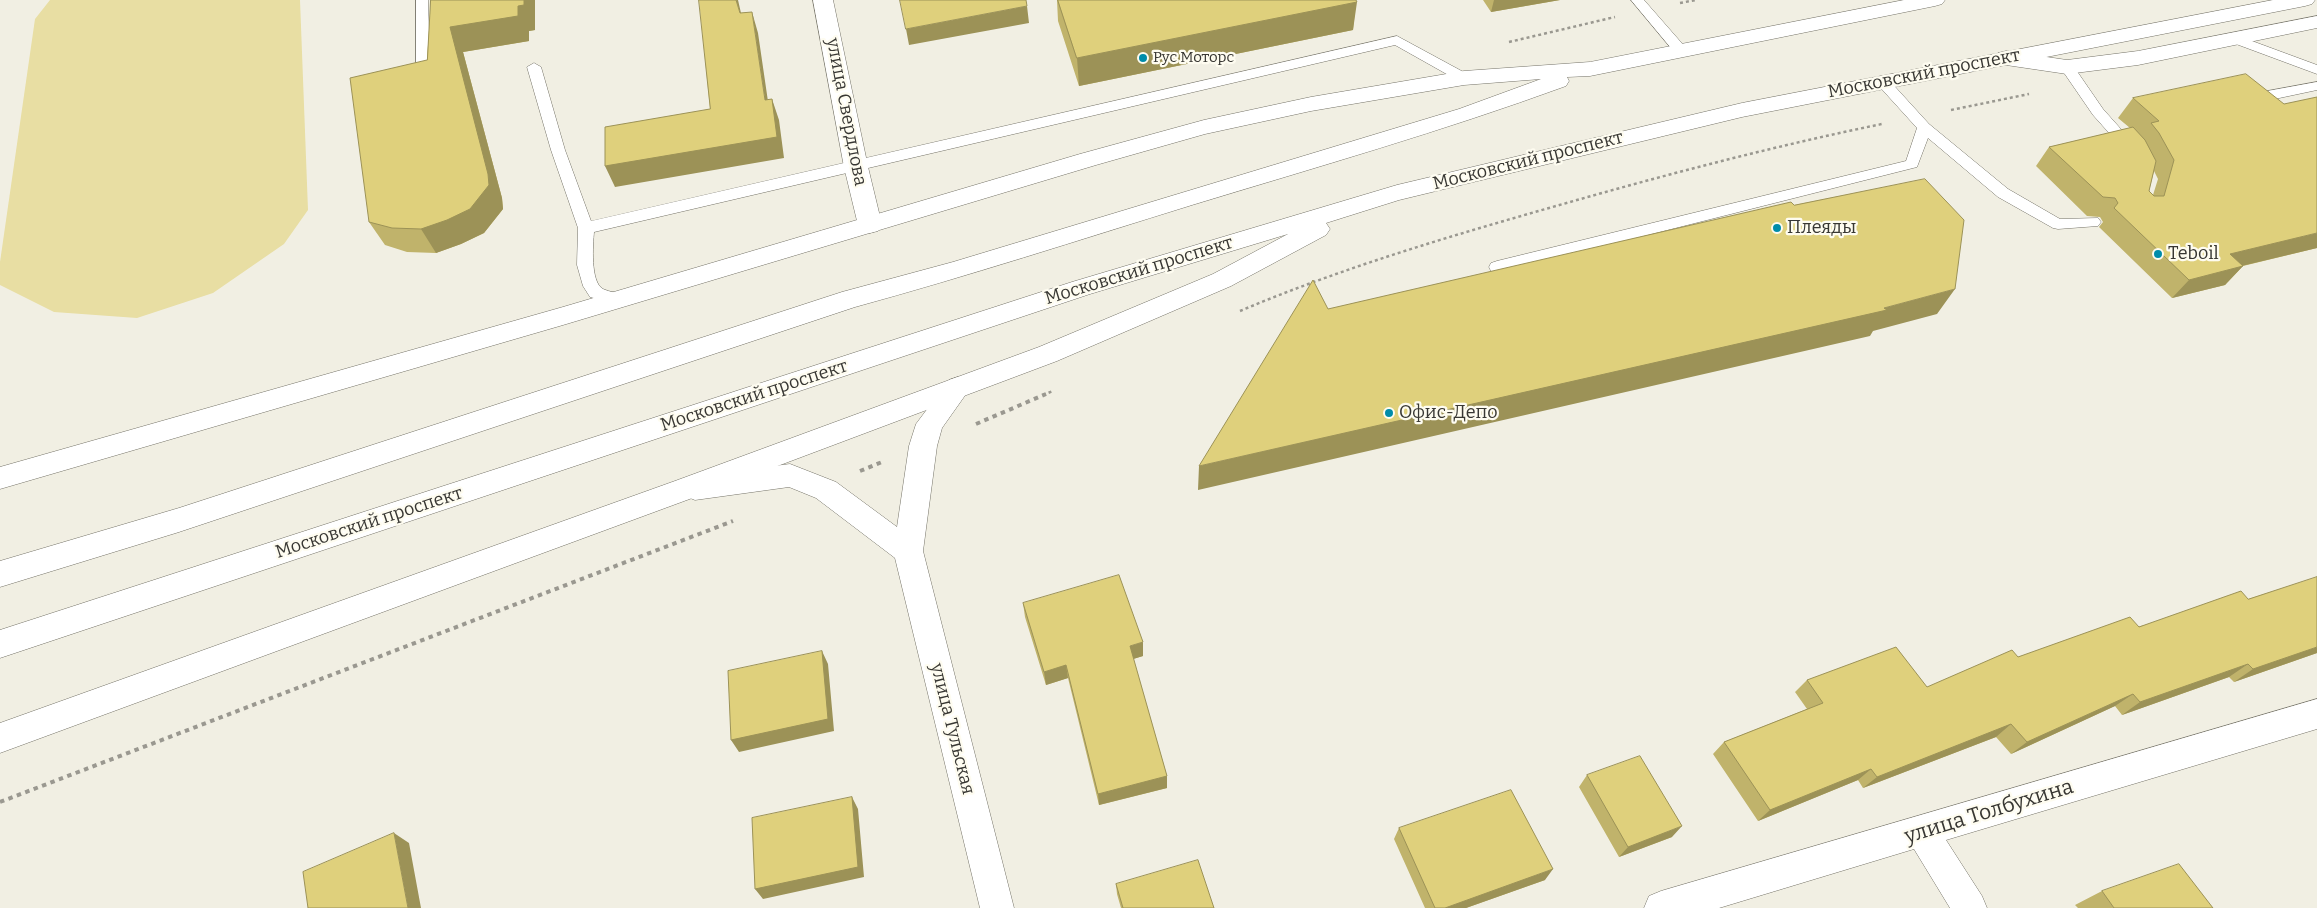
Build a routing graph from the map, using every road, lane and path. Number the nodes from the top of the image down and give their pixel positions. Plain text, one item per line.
1 (422, 0) edge
2 (823, 0) edge
3 (1637, 0) edge
4 (1935, 0) edge
5 (2305, 0) edge
6 (2317, 22) edge
7 (2233, 38) junction
8 (1681, 51) junction
9 (2006, 58) junction
10 (423, 63) edge
11 (534, 67) dead end
12 (2067, 67) junction
13 (1590, 69) junction
14 (2317, 70) edge
15 (1464, 78) junction
16 (1883, 82) junction
17 (2317, 86) edge
18 (2250, 99) edge
19 (1924, 128) junction
20 (2141, 164) edge
21 (856, 167) junction
22 (1368, 202) junction
23 (2093, 222) dead end
24 (870, 225) junction
25 (586, 228) junction
26 (1497, 267) dead end
27 (620, 299) junction
28 (958, 387) junction
29 (923, 446) junction
30 (0, 478) edge
31 (819, 487) junction
32 (685, 489) junction
33 (734, 520) dead end
34 (908, 551) junction
35 (0, 574) edge
36 (0, 644) edge
37 (2317, 714) edge
38 (0, 738) edge
39 (0, 802) edge
40 (1922, 832) junction
41 (997, 908) edge
42 (1661, 908) edge
43 (1970, 908) edge

1 - 10 lane
2 - 21 main road, улица Свердлова
3 - 8 lane
4 - 8 main road
5 - 9 main road, Московский проспект
6 - 7 main road
7 - 12 main road
7 - 14 lane
8 - 13 main road
9 - 12 main road
9 - 16 main road, Московский проспект
11 - 25 lane
12 - 20 lane
13 - 15 main road
13 - 35 main road
15 - 21 lane
15 - 24 main road
16 - 19 lane
16 - 22 main road, Московский проспект
17 - 18 lane
19 - 23 lane
19 - 26 lane
21 - 24 main road, улица Свердлова
21 - 25 lane
22 - 28 main road
22 - 36 main road, Московский проспект
24 - 27 main road
25 - 27 lane
27 - 30 main road
28 - 29 main road
28 - 32 main road
29 - 31 path
29 - 34 main road
31 - 32 main road
31 - 34 main road
32 - 38 main road
33 - 39 path
34 - 41 main road, улица Тульская
37 - 40 main road, улица Толбухина
40 - 42 main road, улица Толбухина
40 - 43 main road

